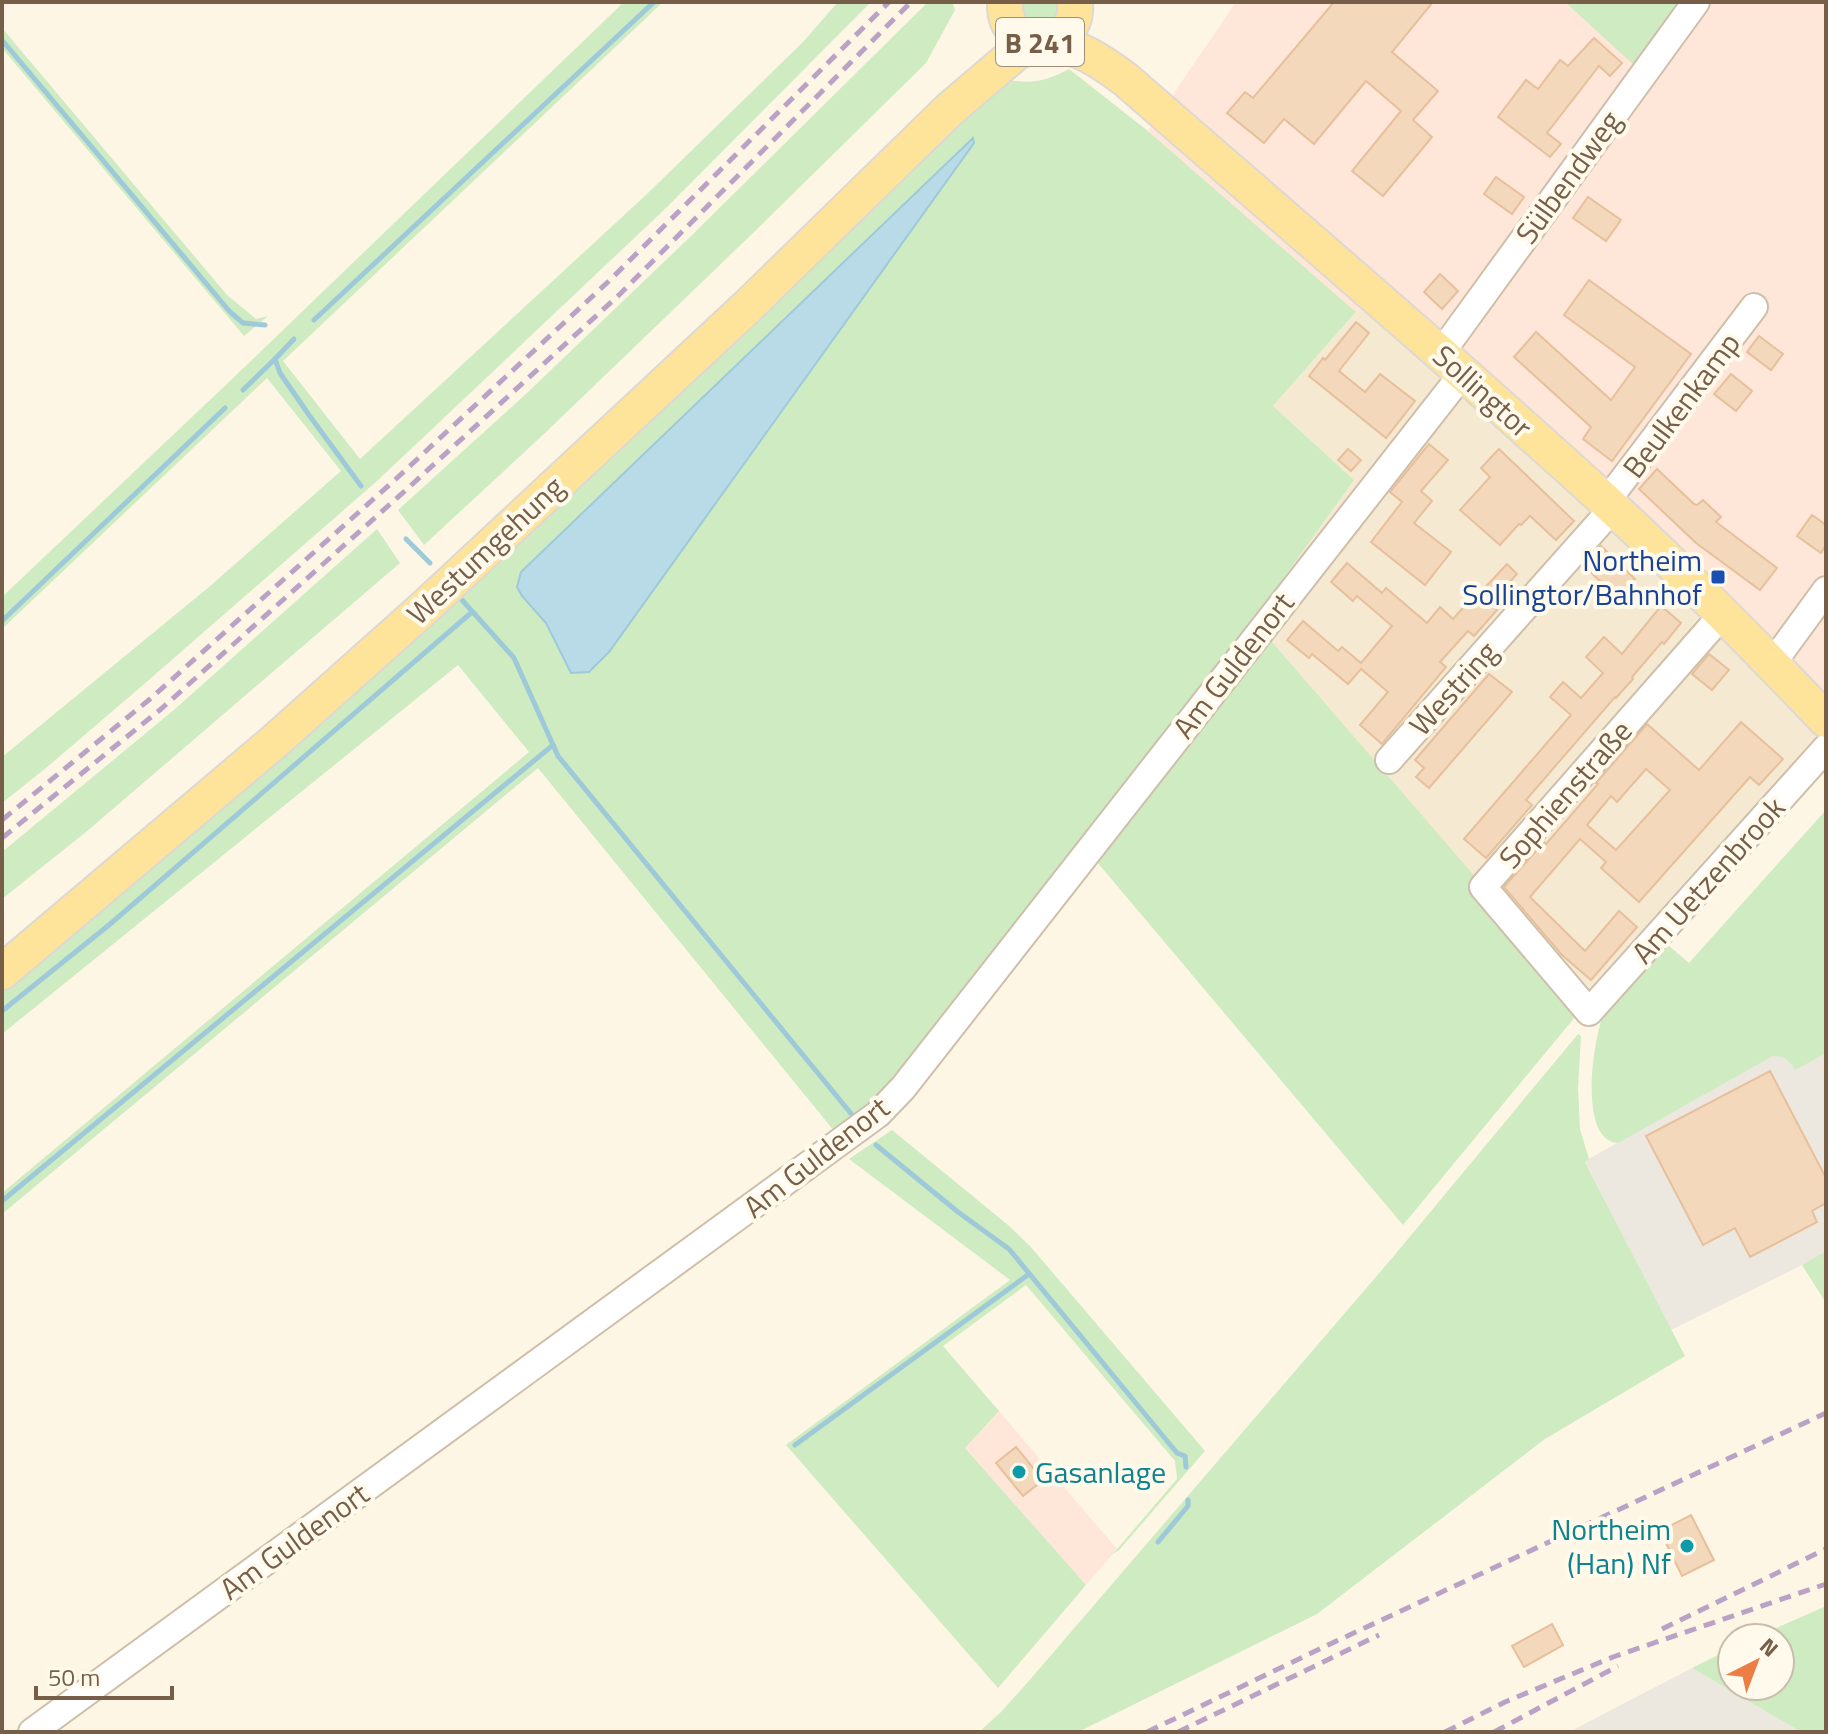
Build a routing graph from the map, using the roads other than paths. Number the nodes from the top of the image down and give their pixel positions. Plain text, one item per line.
1 (1696, 2) edge
2 (1076, 5) edge
3 (1004, 8) edge
4 (1044, 42) junction
5 (1125, 79) junction
6 (950, 109) junction
7 (1754, 307) dead end
8 (1452, 362) junction
9 (1610, 505) junction
10 (1826, 590) edge
11 (1723, 614) junction
12 (1772, 664) junction
13 (1826, 720) edge
14 (1826, 748) edge
15 (1389, 760) dead end
16 (2, 972) edge
17 (1589, 1012) joint
18 (32, 1732) edge

1 - 8 street, Sülbendweg
2 - 4 main road, B 241
2 - 5 main road, Sollingtor / B 241
3 - 4 main road, B 241
3 - 6 main road, Westumgehung
4 - 5 main road, Sollingtor / B 241
4 - 6 main road, Westumgehung
5 - 8 main road, Sollingtor / B 241
6 - 16 main road, Westumgehung
7 - 9 street, Beulkenkamp
8 - 9 main road, Sollingtor / B 241
8 - 18 street, Am Guldenort
9 - 11 main road, Sollingtor / B 241
9 - 15 street, Westring
10 - 12 street
11 - 12 main road, Sollingtor / B 241
11 - 17 street, Sophienstraße
12 - 13 main road, Sollingtor / B 241
14 - 17 street, Am Uetzenbrook

